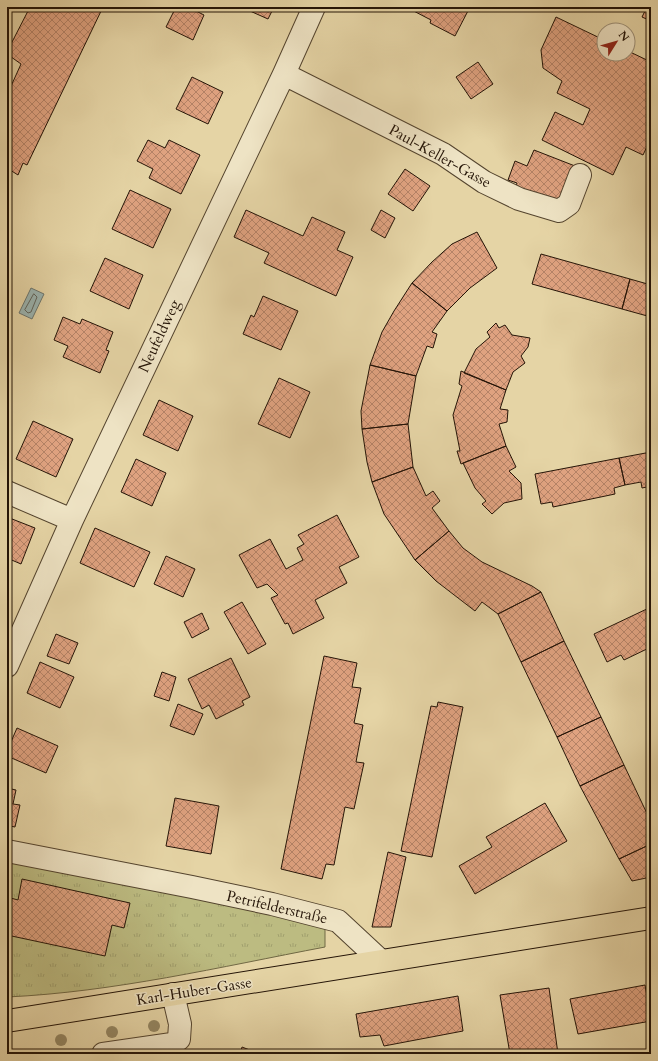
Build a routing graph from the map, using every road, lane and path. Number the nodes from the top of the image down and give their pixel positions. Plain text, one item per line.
1 (314, 7) edge
2 (284, 74) junction
3 (580, 175) dead end
4 (7, 492) edge
5 (72, 520) junction
6 (7, 666) edge
7 (7, 851) edge
8 (651, 918) edge
9 (381, 961) junction
10 (173, 994) junction
11 (7, 1021) edge
12 (103, 1054) edge

1 - 2 street, Neufeldweg
2 - 3 street, Paul-Keller-Gasse
2 - 5 street, Neufeldweg
4 - 5 street
5 - 6 street, Neufeldweg
7 - 9 street, Petrifelderstraße
8 - 9 main road
9 - 10 main road, Karl-Huber-Gasse
10 - 11 main road, Karl-Huber-Gasse
10 - 12 street

